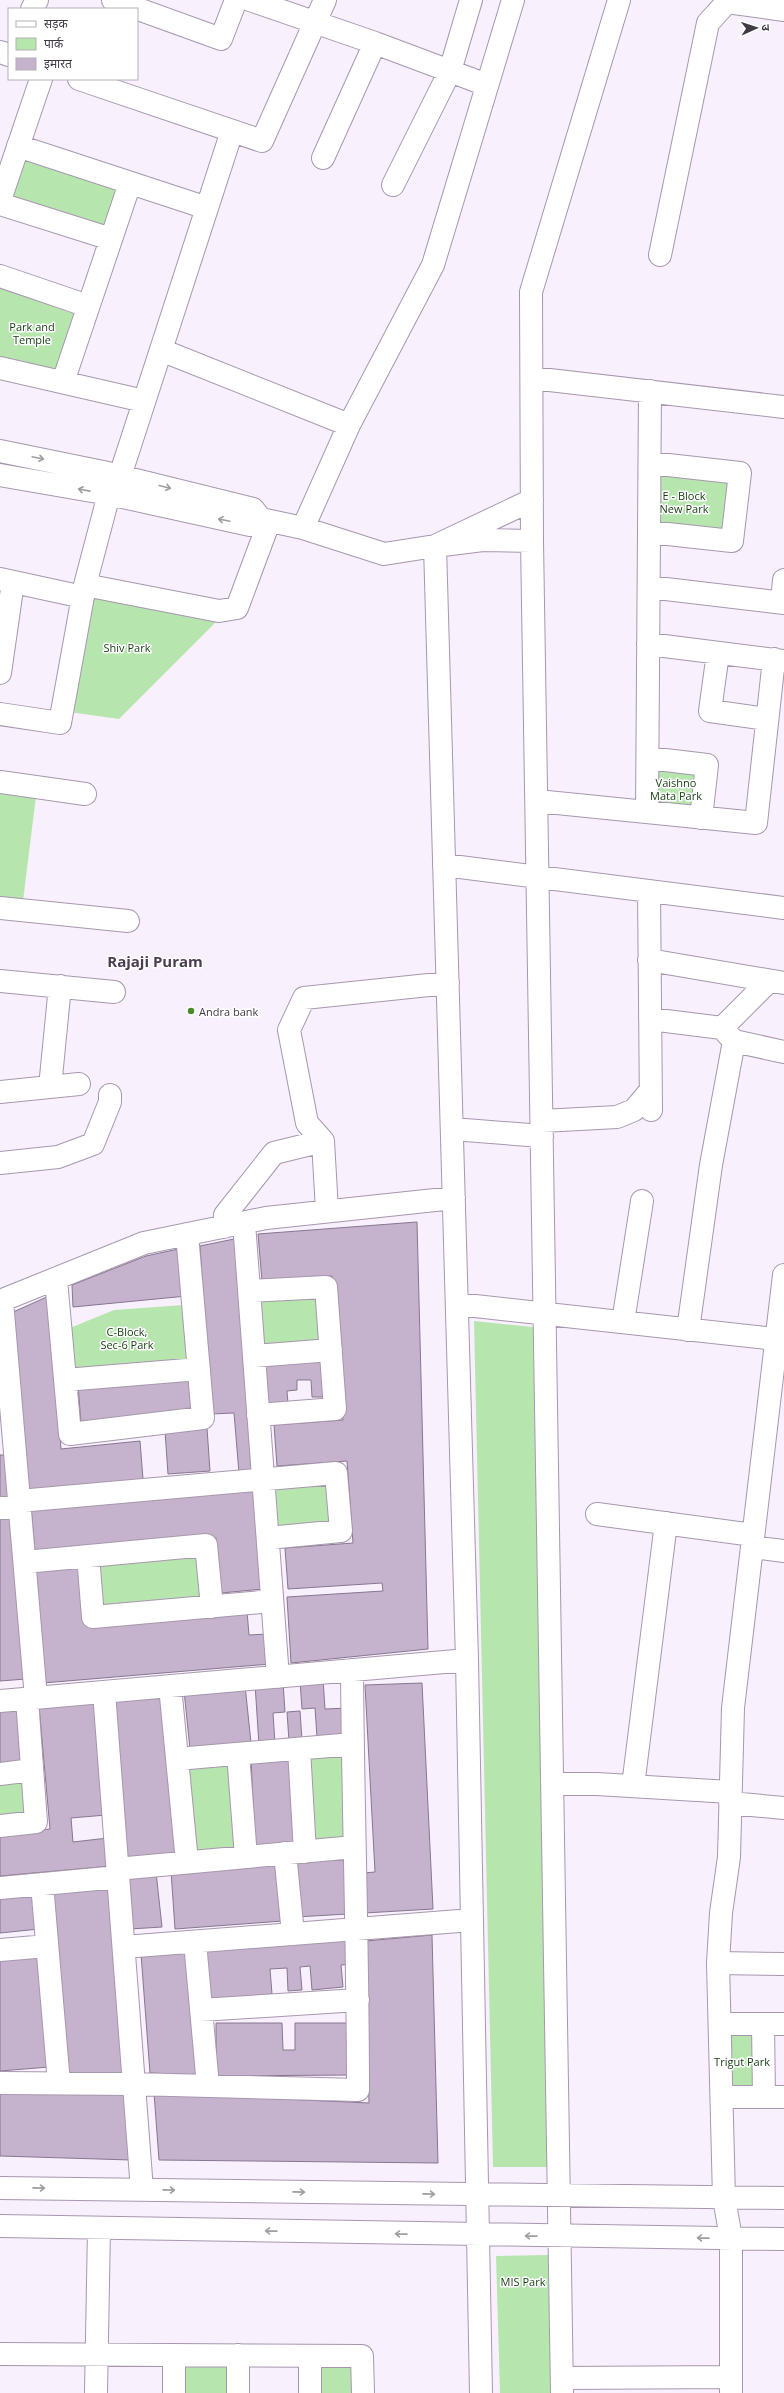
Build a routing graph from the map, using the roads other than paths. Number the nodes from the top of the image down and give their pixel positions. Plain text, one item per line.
1 (116, 0) edge
2 (236, 0) edge
3 (250, 0) edge
4 (325, 0) edge
5 (471, 0) edge
6 (513, 0) edge
7 (619, 0) edge
8 (138, 8) edge
9 (138, 8) edge
10 (784, 10) edge
11 (315, 23) junction
12 (375, 43) junction
13 (450, 71) junction
14 (41, 80) edge
15 (82, 80) edge
16 (488, 86) junction
17 (232, 131) junction
18 (18, 146) junction
19 (323, 158) dead end
20 (130, 183) junction
21 (393, 185) dead end
22 (0, 200) edge
23 (0, 204) edge
24 (207, 208) junction
25 (111, 239) junction
26 (660, 254) dead end
27 (0, 276) edge
28 (88, 306) junction
29 (160, 350) junction
30 (0, 368) edge
31 (532, 378) junction
32 (63, 382) junction
33 (650, 391) junction
34 (144, 401) junction
35 (784, 407) edge
36 (349, 425) junction
37 (0, 451) edge
38 (650, 463) junction
39 (0, 475) edge
40 (120, 476) junction
41 (108, 494) junction
42 (532, 500) junction
43 (265, 520) junction
44 (303, 528) junction
45 (649, 532) junction
46 (532, 541) junction
47 (435, 546) junction
48 (784, 580) edge
49 (6, 581) edge
50 (649, 587) junction
51 (84, 591) junction
52 (783, 602) edge
53 (648, 644) junction
54 (718, 652) junction
55 (779, 660) edge
56 (0, 673) edge
57 (0, 714) edge
58 (768, 719) junction
59 (648, 758) junction
60 (0, 782) edge
61 (86, 794) dead end
62 (537, 801) junction
63 (647, 812) junction
64 (701, 818) junction
65 (444, 865) junction
66 (538, 877) junction
67 (649, 891) junction
68 (0, 908) edge
69 (784, 908) edge
70 (128, 921) dead end
71 (649, 960) junction
72 (0, 981) edge
73 (777, 982) edge
74 (448, 983) junction
75 (60, 986) junction
76 (114, 992) dead end
77 (650, 1019) junction
78 (728, 1034) junction
79 (784, 1052) edge
80 (79, 1084) dead end
81 (50, 1087) junction
82 (0, 1092) edge
83 (110, 1095) dead end
84 (542, 1128) junction
85 (452, 1129) junction
86 (323, 1141) junction
87 (0, 1164) edge
88 (454, 1198) junction
89 (642, 1201) dead end
90 (327, 1211) junction
91 (234, 1225) junction
92 (187, 1234) junction
93 (784, 1275) edge
94 (56, 1280) junction
95 (250, 1291) junction
96 (1, 1301) edge
97 (457, 1304) junction
98 (545, 1314) junction
99 (623, 1322) junction
100 (688, 1330) junction
101 (780, 1340) edge
102 (330, 1350) junction
103 (254, 1356) junction
104 (199, 1369) junction
105 (4, 1374) edge
106 (65, 1380) junction
107 (258, 1415) junction
108 (7, 1446) edge
109 (263, 1479) junction
110 (13, 1505) edge
111 (597, 1514) dead end
112 (666, 1523) junction
113 (268, 1538) junction
114 (753, 1541) junction
115 (784, 1551) edge
116 (88, 1556) junction
117 (25, 1562) junction
118 (272, 1601) junction
119 (212, 1607) junction
120 (467, 1660) junction
121 (352, 1670) junction
122 (278, 1677) junction
123 (170, 1686) junction
124 (104, 1692) junction
125 (31, 1698) junction
126 (0, 1701) edge
127 (353, 1744) junction
128 (299, 1749) junction
129 (238, 1754) junction
130 (177, 1759) junction
131 (32, 1770) junction
132 (0, 1774) edge
133 (553, 1784) junction
134 (633, 1786) junction
135 (730, 1797) junction
136 (784, 1808) edge
137 (0, 1826) edge
138 (354, 1847) junction
139 (295, 1852) junction
140 (246, 1857) junction
141 (187, 1862) junction
142 (118, 1873) junction
143 (42, 1884) junction
144 (0, 1888) edge
145 (472, 1920) junction
146 (358, 1929) junction
147 (293, 1934) junction
148 (195, 1942) junction
149 (48, 1946) junction
150 (124, 1947) junction
151 (0, 1950) edge
152 (718, 1964) junction
153 (784, 1964) edge
154 (358, 2000) junction
155 (201, 2010) junction
156 (720, 2024) junction
157 (774, 2024) edge
158 (0, 2083) edge
159 (59, 2083) junction
160 (134, 2084) junction
161 (208, 2086) junction
162 (722, 2097) junction
163 (774, 2097) edge
164 (0, 2188) edge
165 (142, 2190) junction
166 (477, 2194) junction
167 (560, 2195) junction
168 (724, 2198) junction
169 (784, 2198) edge
170 (0, 2226) edge
171 (99, 2228) junction
172 (478, 2235) junction
173 (560, 2236) junction
174 (731, 2238) junction
175 (784, 2239) edge
176 (0, 2354) edge
177 (97, 2355) junction
178 (238, 2355) junction
179 (174, 2356) junction
180 (310, 2356) junction
181 (731, 2385) edge
182 (562, 2386) edge
183 (96, 2393) edge
184 (174, 2393) edge
185 (238, 2393) edge
186 (310, 2393) edge
187 (363, 2393) edge
188 (481, 2393) edge

1 - 8 street
2 - 9 street
3 - 11 street
4 - 11 street
5 - 13 street
6 - 16 street
7 - 31 street
10 - 26 street
11 - 12 street
11 - 17 street
12 - 13 street
12 - 19 street
13 - 16 street
13 - 21 street
14 - 18 street
15 - 17 street
16 - 36 street
17 - 24 street
18 - 20 street
18 - 22 street
20 - 24 street
20 - 25 street
23 - 25 street
24 - 29 street
25 - 28 street
27 - 28 street
28 - 32 street
29 - 34 street
29 - 36 street
30 - 32 street
31 - 33 street
31 - 42 street
32 - 34 street
33 - 35 street
33 - 38 street
34 - 40 street
36 - 44 street
37 -> 40 street
38 - 45 street
38 - 45 street
41 -> 39 street
40 - 41 street
40 -> 43 street
43 -> 41 street
41 - 51 street
42 - 46 street
42 - 47 street
43 - 44 street
43 - 51 street
44 - 47 street
45 - 50 street
46 - 47 street
46 - 62 street
47 - 65 street
48 - 52 street
49 - 51 street
49 - 56 street
50 - 52 street
50 - 53 street
51 - 57 street
53 - 54 street
53 - 59 street
54 - 55 street
54 - 58 street
55 - 58 street
58 - 64 street
59 - 63 street
59 - 64 street
60 - 61 street
62 - 63 street
62 - 66 street
63 - 64 street
65 - 66 street
65 - 74 street
66 - 67 street
66 - 84 street
67 - 69 street
67 - 71 street
68 - 70 street
71 - 73 street
71 - 77 street
72 - 75 street
73 - 78 street
74 - 85 street
74 - 86 street
75 - 76 street
75 - 81 street
77 - 78 street
77 - 84 street
78 - 79 street
78 - 100 street
80 - 81 street
81 - 82 street
83 - 87 street
84 - 85 street
84 - 98 street
85 - 88 street
86 - 90 street
86 - 91 street
88 - 90 street
88 - 97 street
89 - 99 street
90 - 91 street
91 - 92 street
91 - 95 street
92 - 94 street
92 - 104 street
93 - 101 street
94 - 96 street
94 - 106 street
95 - 102 street
95 - 103 street
96 - 105 street
97 - 98 street
97 - 120 street
98 - 99 street
98 - 133 street
99 - 100 street
100 - 101 street
101 - 114 street
102 - 103 street
102 - 107 street
103 - 107 street
104 - 106 street
104 - 106 street
105 - 108 street
107 - 109 street
108 - 110 street
109 - 110 street
109 - 113 street
109 - 113 street
110 - 117 street
111 - 112 street
112 - 114 street
112 - 134 street
113 - 118 street
114 - 115 street
114 - 135 street
116 - 117 street
116 - 119 street
116 - 119 street
117 - 125 street
118 - 119 street
118 - 122 street
120 - 121 street
120 - 145 street
121 - 122 street
121 - 127 street
122 - 123 street
123 - 124 street
123 - 130 street
124 - 125 street
124 - 142 street
125 - 126 street
125 - 131 street
127 - 128 street
127 - 138 street
128 - 129 street
128 - 139 street
129 - 130 street
129 - 140 street
130 - 141 street
131 - 132 street
131 - 137 street
133 - 134 street
133 - 167 street
134 - 135 street
135 - 136 street
135 - 152 street
138 - 139 street
138 - 146 street
139 - 140 street
139 - 147 street
140 - 141 street
141 - 142 street
142 - 143 street
142 - 150 street
143 - 144 street
143 - 149 street
145 - 146 street
145 - 166 street
146 - 147 street
146 - 154 street
147 - 148 street
148 - 150 street
148 - 155 street
149 - 151 street
149 - 159 street
150 - 160 street
152 - 153 street
152 - 156 street
154 - 155 street
154 - 161 street
155 - 161 street
156 - 157 street
156 - 162 street
157 - 163 street
158 - 159 street
159 - 160 street
160 - 161 street
160 - 165 street
162 - 163 street
162 - 168 street
164 -> 165 street
165 -> 166 street
166 - 167 street
166 - 172 street
167 - 168 street
167 - 173 street
168 - 169 street
168 - 174 street
170 - 171 street
172 -> 171 street
171 - 177 street
173 -> 172 street
172 - 188 street
174 -> 173 street
173 - 182 street
174 - 175 street
174 - 181 street
176 - 177 street
177 - 179 street
177 - 183 street
178 - 179 street
178 - 180 street
178 - 185 street
179 - 184 street
180 - 186 street
180 - 187 street
181 - 182 street

